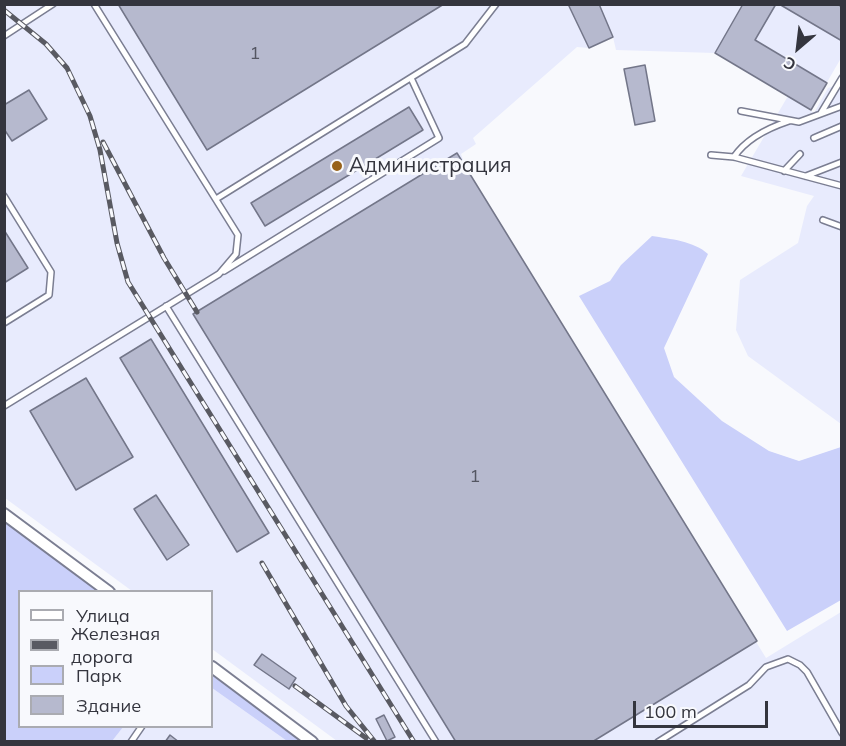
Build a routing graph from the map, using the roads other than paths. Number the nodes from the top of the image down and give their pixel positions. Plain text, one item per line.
1 (53, 4) edge
2 (94, 4) edge
3 (496, 4) edge
4 (4, 36) edge
5 (411, 78) junction
6 (842, 78) edge
7 (842, 106) edge
8 (741, 111) dead end
9 (821, 113) junction
10 (790, 120) junction
11 (842, 126) edge
12 (814, 138) dead end
13 (800, 154) dead end
14 (711, 155) dead end
15 (734, 157) junction
16 (842, 162) edge
17 (784, 171) junction
18 (805, 176) junction
19 (842, 186) edge
20 (4, 196) edge
21 (216, 199) junction
22 (823, 220) dead end
23 (842, 227) edge
24 (219, 274) junction
25 (166, 306) junction
26 (4, 323) edge
27 (4, 406) edge
28 (4, 514) edge
29 (109, 590) edge
30 (213, 668) edge
31 (140, 728) edge
32 (842, 733) edge
33 (130, 741) edge
34 (312, 741) edge
35 (436, 741) edge
36 (658, 741) edge

1 - 4 lane
2 - 21 lane
3 - 5 lane
5 - 21 lane
5 - 24 lane
6 - 9 lane
7 - 9 lane
8 - 10 lane
9 - 10 lane
10 - 15 lane
11 - 12 lane
13 - 17 lane
14 - 15 lane
15 - 17 lane
16 - 18 lane
17 - 18 lane
18 - 19 lane
20 - 26 lane
21 - 24 lane
22 - 23 lane
24 - 25 lane
25 - 27 lane
25 - 35 lane
28 - 29 street
30 - 34 street
31 - 33 lane
32 - 36 lane

